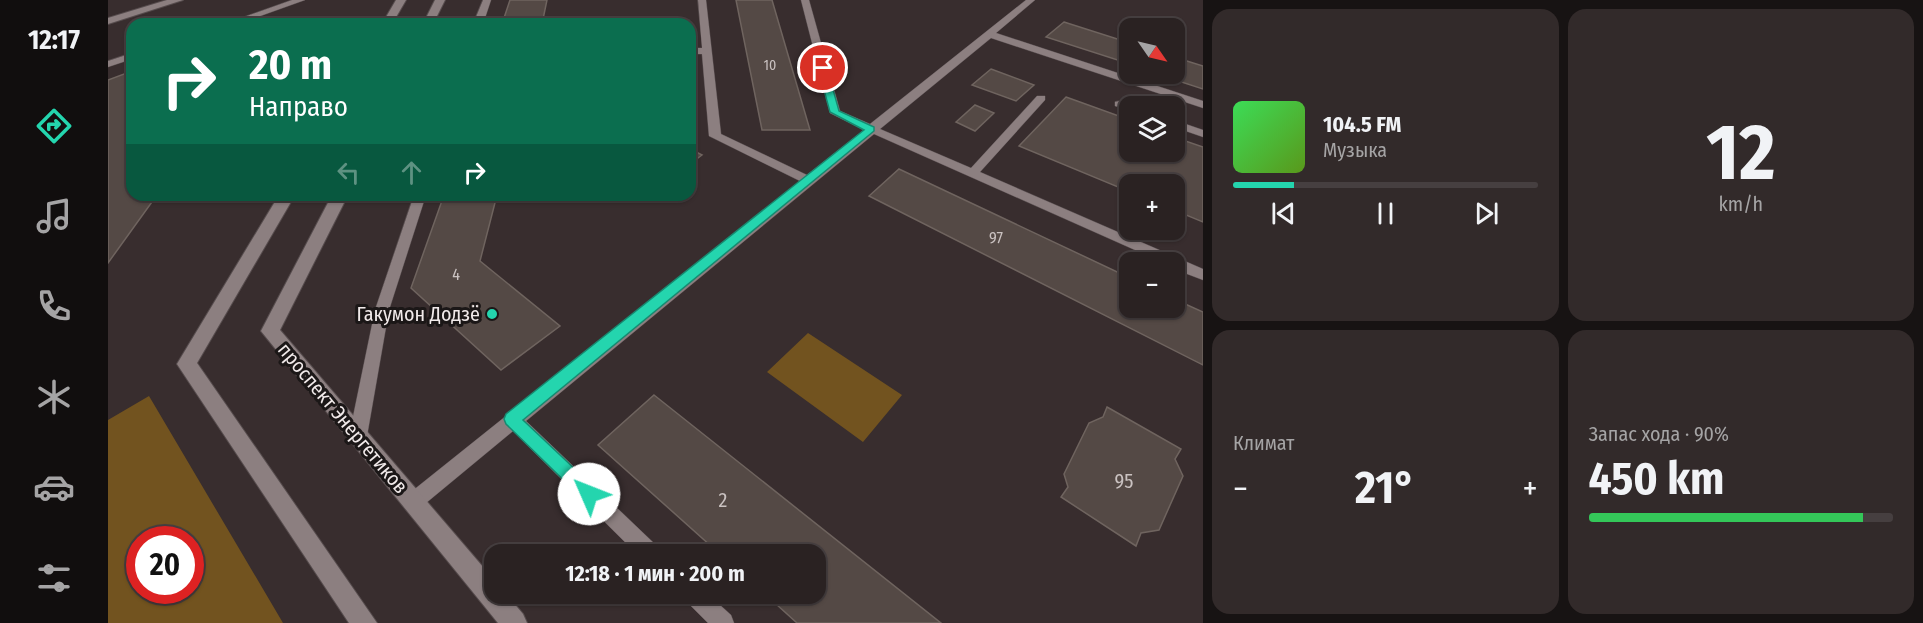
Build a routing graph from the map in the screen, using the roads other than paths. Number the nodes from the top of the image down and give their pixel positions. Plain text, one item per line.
1 (177, 0) edge
2 (301, 0) edge
3 (401, 0) edge
4 (440, 0) edge
5 (487, 0) edge
6 (702, 0) edge
7 (805, 0) edge
8 (1031, 0) edge
9 (162, 2) edge
10 (248, 18) edge
11 (390, 18) edge
12 (431, 18) edge
13 (480, 18) edge
14 (108, 21) edge
15 (989, 34) junction
16 (696, 51) edge
17 (708, 51) junction
18 (126, 58) edge
19 (108, 64) edge
20 (1041, 98) dead end
21 (1203, 105) edge
22 (1185, 127) edge
23 (871, 129) junction
24 (1203, 134) edge
25 (973, 173) junction
26 (808, 180) junction
27 (283, 201) edge
28 (337, 201) edge
29 (418, 201) edge
30 (1149, 252) edge
31 (1185, 268) edge
32 (1203, 275) edge
33 (512, 419) junction
34 (358, 436) junction
35 (413, 502) junction
36 (641, 544) edge
37 (703, 604) edge
38 (364, 623) edge
39 (514, 623) edge
40 (723, 623) edge

1 - 9 street
2 - 10 lane
3 - 11 street
4 - 12 street
5 - 13 lane
6 - 17 lane
7 - 23 lane
8 - 15 lane
9 - 14 street
15 - 21 lane
15 - 23 lane
16 - 17 lane
17 - 26 lane
18 - 19 lane
20 - 25 lane
22 - 24 lane
23 - 25 lane
23 - 26 lane
25 - 30 lane
26 - 33 lane
27 - 38 street
28 - 34 street, проспект Энергетиков
29 - 34 lane
31 - 32 lane
33 - 35 lane
33 - 36 lane
34 - 35 street, проспект Энергетиков
35 - 39 street, проспект Энергетиков
37 - 40 lane

